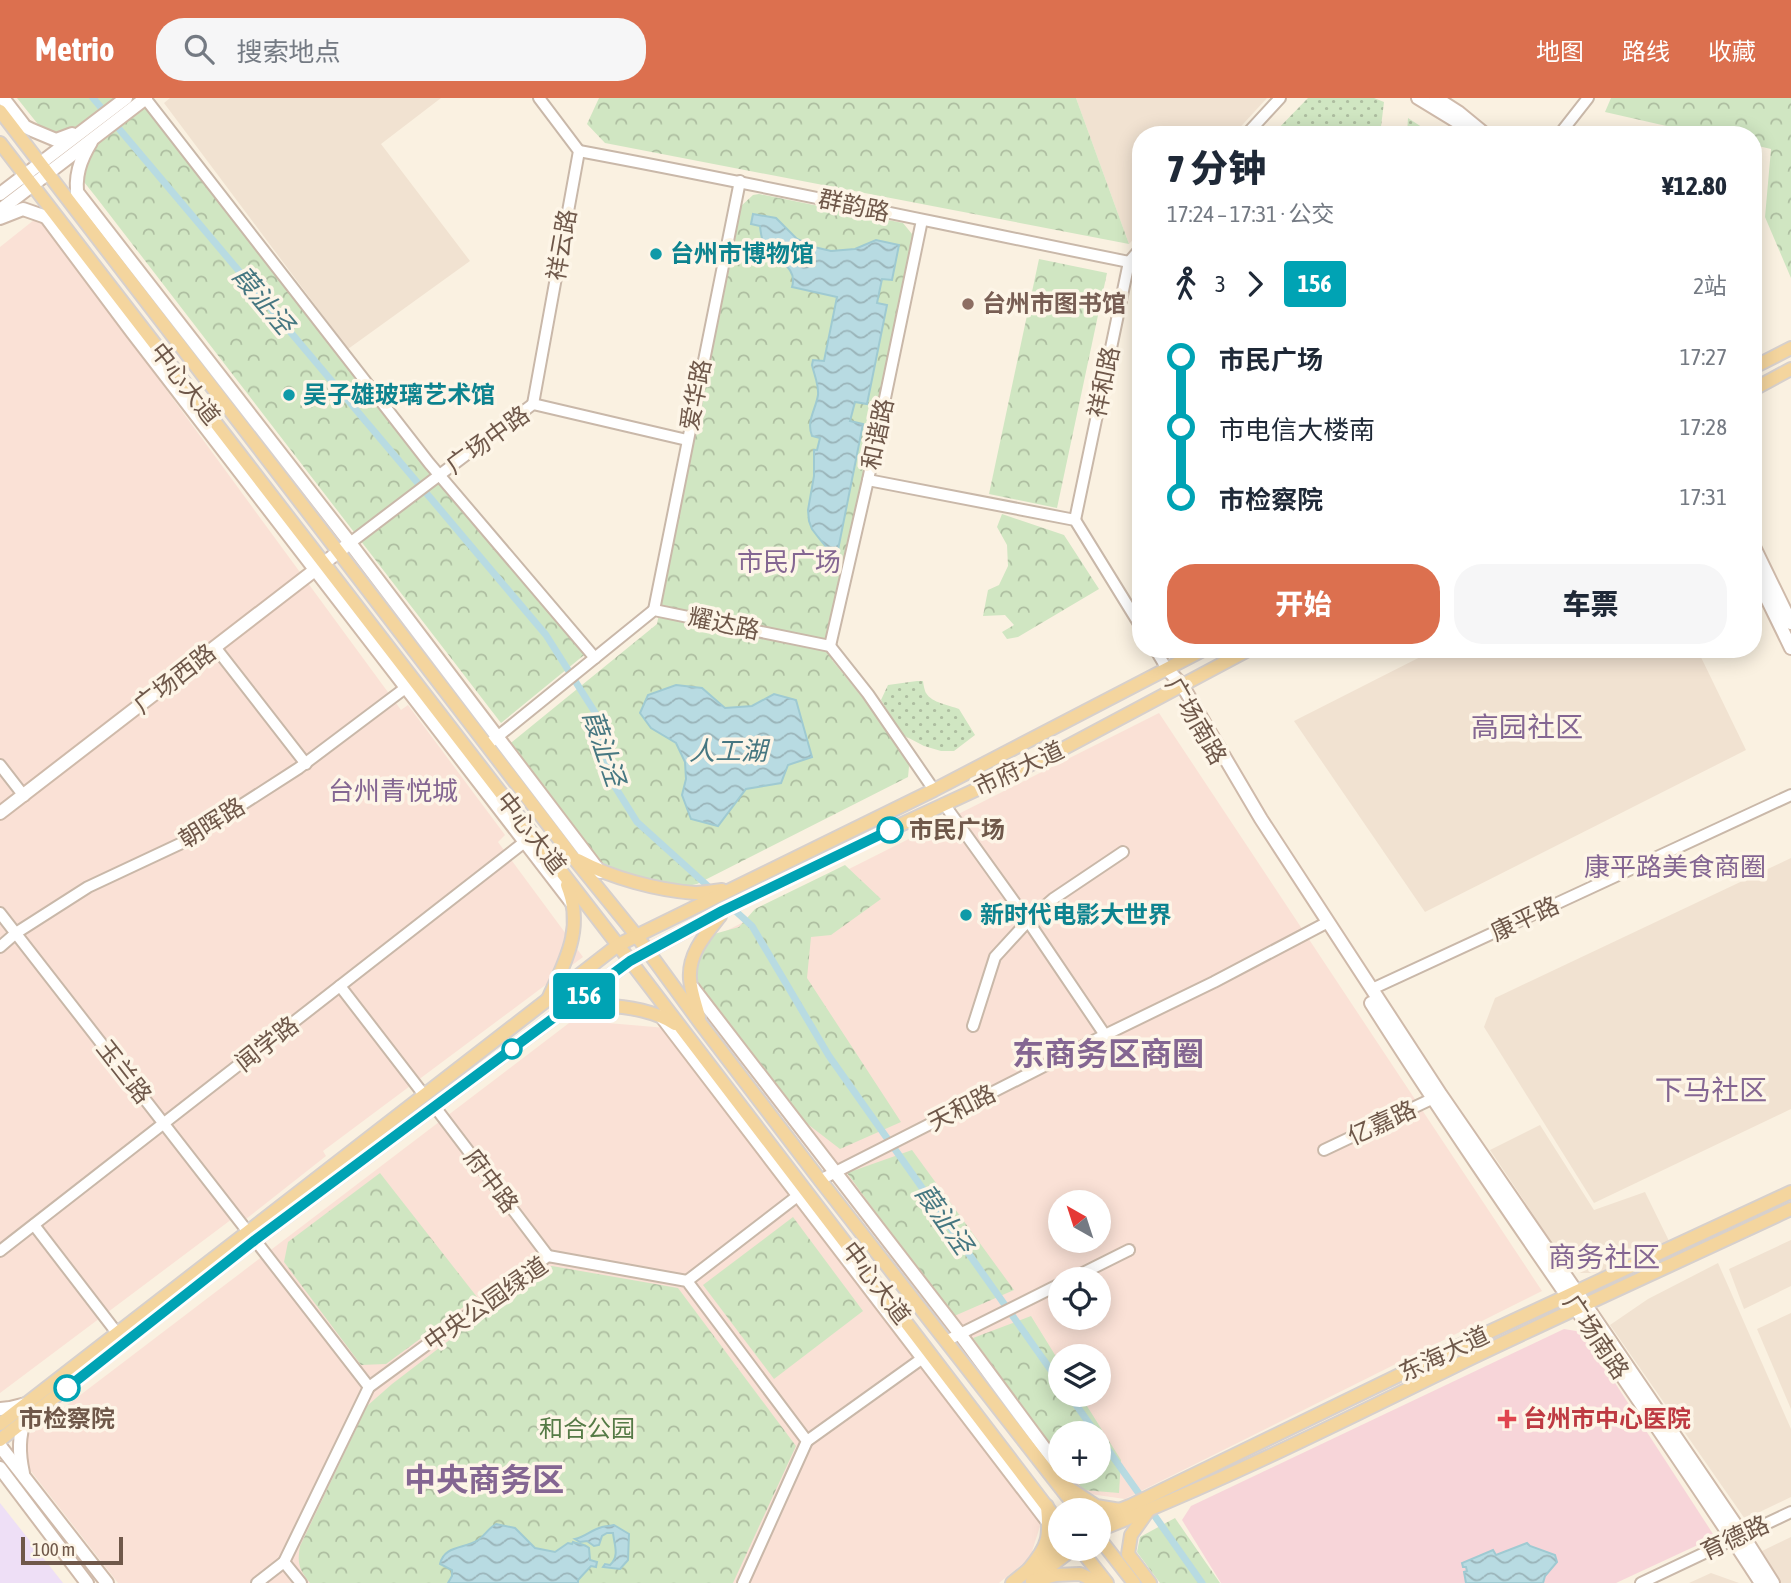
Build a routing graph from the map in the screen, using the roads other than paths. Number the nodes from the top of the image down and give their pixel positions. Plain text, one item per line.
1 (4, 98) edge
2 (145, 98) edge
3 (539, 98) edge
4 (1280, 98) edge
5 (1418, 98) edge
6 (1436, 98) edge
7 (1588, 98) edge
8 (123, 105) edge
9 (1, 113) edge
10 (1254, 126) edge
11 (1462, 126) edge
12 (1475, 126) edge
13 (1566, 126) edge
14 (26, 127) junction
15 (94, 130) junction
16 (0, 143) edge
17 (579, 151) junction
18 (43, 168) junction
19 (28, 180) junction
20 (740, 181) junction
21 (77, 192) junction
22 (0, 194) edge
23 (0, 210) edge
24 (46, 217) junction
25 (0, 218) edge
26 (82, 219) junction
27 (922, 220) junction
28 (69, 234) junction
29 (1132, 258) edge
30 (1129, 262) junction
31 (1791, 348) edge
32 (1762, 364) edge
33 (1791, 369) edge
34 (1762, 385) edge
35 (533, 404) junction
36 (687, 440) junction
37 (437, 477) junction
38 (869, 480) junction
39 (1075, 520) junction
40 (350, 543) junction
41 (338, 552) junction
42 (1762, 563) edge
43 (319, 567) junction
44 (1762, 588) edge
45 (654, 610) junction
46 (1132, 612) edge
47 (1791, 622) edge
48 (830, 646) junction
49 (215, 647) junction
50 (1791, 648) edge
51 (595, 657) junction
52 (1160, 658) edge
53 (1188, 658) edge
54 (1233, 658) edge
55 (1167, 669) junction
56 (410, 685) junction
57 (1178, 687) junction
58 (492, 741) junction
59 (306, 764) junction
60 (0, 765) edge
61 (934, 790) junction
62 (1791, 795) edge
63 (24, 796) junction
64 (944, 804) junction
65 (0, 813) edge
66 (529, 839) junction
67 (1122, 852) dead end
68 (572, 856) junction
69 (559, 869) junction
70 (600, 872) junction
71 (701, 898) junction
72 (574, 906) junction
73 (727, 909) junction
74 (0, 913) edge
75 (1028, 920) junction
76 (1325, 924) junction
77 (16, 933) junction
78 (636, 935) junction
79 (618, 945) junction
80 (0, 947) edge
81 (649, 952) junction
82 (630, 961) junction
83 (340, 986) junction
84 (691, 986) junction
85 (1372, 989) junction
86 (549, 999) junction
87 (660, 1016) junction
88 (554, 1017) junction
89 (701, 1024) junction
90 (974, 1026) dead end
91 (682, 1028) junction
92 (1105, 1035) junction
93 (424, 1095) junction
94 (1436, 1097) junction
95 (435, 1107) junction
96 (164, 1124) junction
97 (1324, 1150) dead end
98 (835, 1172) junction
99 (821, 1180) junction
100 (1791, 1192) edge
101 (801, 1193) junction
102 (1791, 1209) edge
103 (34, 1225) junction
104 (252, 1236) junction
105 (1129, 1250) dead end
106 (0, 1251) edge
107 (548, 1256) junction
108 (1095, 1267) edge
109 (687, 1281) junction
110 (1048, 1290) edge
111 (1572, 1294) junction
112 (1581, 1306) junction
113 (117, 1334) junction
114 (960, 1334) junction
115 (946, 1341) junction
116 (926, 1356) junction
117 (369, 1387) junction
118 (26, 1404) junction
119 (0, 1409) edge
120 (25, 1420) junction
121 (0, 1424) edge
122 (0, 1440) edge
123 (807, 1441) junction
124 (0, 1446) edge
125 (1048, 1458) edge
126 (1048, 1460) edge
127 (0, 1468) edge
128 (24, 1477) junction
129 (0, 1479) edge
130 (1069, 1484) edge
131 (19, 1492) junction
132 (1126, 1507) junction
133 (1048, 1508) edge
134 (1153, 1509) junction
135 (1791, 1512) edge
136 (1111, 1513) edge
137 (1048, 1515) edge
138 (1111, 1525) edge
139 (1737, 1537) junction
140 (1048, 1542) edge
141 (1111, 1553) edge
142 (1048, 1558) edge
143 (1055, 1561) edge
144 (1090, 1561) edge
145 (284, 1562) junction
146 (1030, 1578) edge
147 (1095, 1582) edge
148 (87, 1583) edge
149 (107, 1583) edge
150 (257, 1583) edge
151 (301, 1583) edge
152 (743, 1583) edge
153 (1012, 1583) edge
154 (1107, 1583) edge
155 (1134, 1583) edge
156 (1150, 1583) edge
157 (1641, 1583) edge
158 (1761, 1583) edge
159 (1773, 1583) edge

1 - 14 main road
2 - 8 main road
2 - 37 street
3 - 17 street
4 - 10 street
5 - 11 main road
6 - 12 main road
7 - 13 street
8 - 15 main road
9 - 14 main road, 中心大道
9 - 18 main road, 中心大道
14 - 15 main road, 中心大道
15 - 18 main road
15 - 21 main road, 中心大道
16 - 19 main road, 中心大道
17 - 20 street, 群韵路
17 - 35 street, 祥云路
18 - 19 main road
18 - 26 main road, 中心大道
19 - 22 main road
19 - 23 main road
19 - 28 main road, 中心大道
20 - 27 street, 群韵路
20 - 36 street, 爱华路
21 - 26 main road, 中心大道
21 - 40 main road
24 - 25 main road
24 - 28 main road
24 - 43 main road
26 - 41 main road, 中心大道
27 - 30 street, 群韵路
27 - 38 street, 和谐路
28 - 43 main road, 中心大道
29 - 30 street, 祥和路
30 - 39 street, 祥和路
31 - 32 main road
33 - 34 main road
35 - 36 street, 广场中路
35 - 37 street, 广场中路
36 - 45 street, 爱华路
37 - 40 street, 广场中路
37 - 51 street
38 - 39 street
38 - 48 street, 和谐路
39 - 46 street
40 - 41 main road, 广场西路
40 - 58 main road
41 - 43 main road, 广场西路
41 - 58 main road, 中心大道
42 - 47 main road
43 - 49 main road, 广场西路
43 - 56 main road, 中心大道
44 - 50 main road
45 - 48 street, 耀达路
45 - 51 street, 耀达路
48 - 61 street
49 - 59 street
49 - 63 main road, 广场西路
51 - 58 street, 耀达路
52 - 55 street
53 - 55 main road, 市府大道
54 - 57 main road, 市府大道
55 - 57 main road, 广场南路
55 - 61 main road, 市府大道
56 - 59 street, 朝晖路
56 - 66 main road, 中心大道
57 - 64 main road, 市府大道
57 - 76 main road, 广场南路
58 - 68 main road, 中心大道
58 - 70 main road
59 - 77 street, 朝晖路
60 - 63 street
61 - 71 main road, 市府大道
62 - 85 street, 康平路
63 - 65 main road, 广场西路
64 - 73 main road, 市府大道
64 - 75 street
66 - 69 main road, 中心大道
66 - 72 main road
66 - 83 street, 闻学路
67 - 75 street
68 - 70 main road
68 - 78 main road, 中心大道
69 - 72 main road
69 - 79 main road, 中心大道
70 - 71 main road
71 - 78 main road, 市府大道
72 - 86 main road
73 - 81 main road, 市府大道
73 - 84 main road
74 - 77 street, 玉兰路
75 - 90 street
75 - 92 street
76 - 85 main road, 广场南路
76 - 92 street, 天和路
76 - 94 main road, 广场南路
77 - 80 street, 朝晖路
77 - 96 street, 玉兰路
78 - 79 main road, 市府大道
78 - 81 main road, 中心大道
79 - 82 main road, 中心大道
79 - 86 main road, 市府大道
81 - 82 main road, 市府大道
81 - 89 main road, 中心大道
82 - 88 main road, 市府大道
82 - 91 main road, 中心大道
83 - 93 street
83 - 96 street, 闻学路
84 - 89 main road
84 - 98 main road
85 - 94 main road, 广场南路
86 - 93 main road, 市府大道
87 - 88 main road
87 - 91 main road
87 - 101 main road
88 - 95 main road, 市府大道
89 - 99 main road, 中心大道
91 - 101 main road, 中心大道
92 - 98 street, 天和路
93 - 104 main road, 市府大道
94 - 97 street, 亿嘉路
94 - 111 main road, 广场南路
95 - 104 main road, 市府大道
95 - 107 street, 府中路
96 - 103 street, 闻学路
96 - 104 street, 玉兰路
98 - 99 street, 天和路
98 - 114 main road
99 - 115 main road, 中心大道
100 - 111 main road, 东海大道
101 - 109 street
101 - 116 main road, 中心大道
102 - 112 main road, 东海大道
103 - 106 street, 闻学路
103 - 113 street
104 - 113 main road, 市府大道
104 - 117 street, 玉兰路
104 - 120 main road, 市府大道
105 - 108 street
107 - 109 street, 中央公园绿道
107 - 117 street, 中央公园绿道
109 - 123 street
110 - 114 street
111 - 112 main road, 广场南路
111 - 132 main road, 东海大道
112 - 134 main road, 东海大道
112 - 139 main road, 广场南路
113 - 118 main road, 市府大道
114 - 115 street
114 - 125 main road
115 - 126 main road, 中心大道
116 - 123 street
116 - 133 main road, 中心大道
116 - 137 main road
117 - 145 street, 中央公园绿道
118 - 119 main road
118 - 121 main road, 市府大道
120 - 122 main road, 市府大道
120 - 128 main road
123 - 152 street
124 - 128 main road
127 - 131 main road
128 - 149 main road
129 - 131 main road
130 - 132 main road
131 - 148 main road
132 - 136 main road, 东海大道
134 - 138 main road, 东海大道
134 - 156 main road
135 - 139 street, 育德路
139 - 157 street, 育德路
139 - 158 main road, 广场南路
139 - 159 main road, 广场南路
140 - 146 main road
141 - 155 main road
142 - 146 main road
143 - 146 main road
144 - 154 main road
145 - 150 street
145 - 151 street
146 - 147 main road
146 - 153 main road

